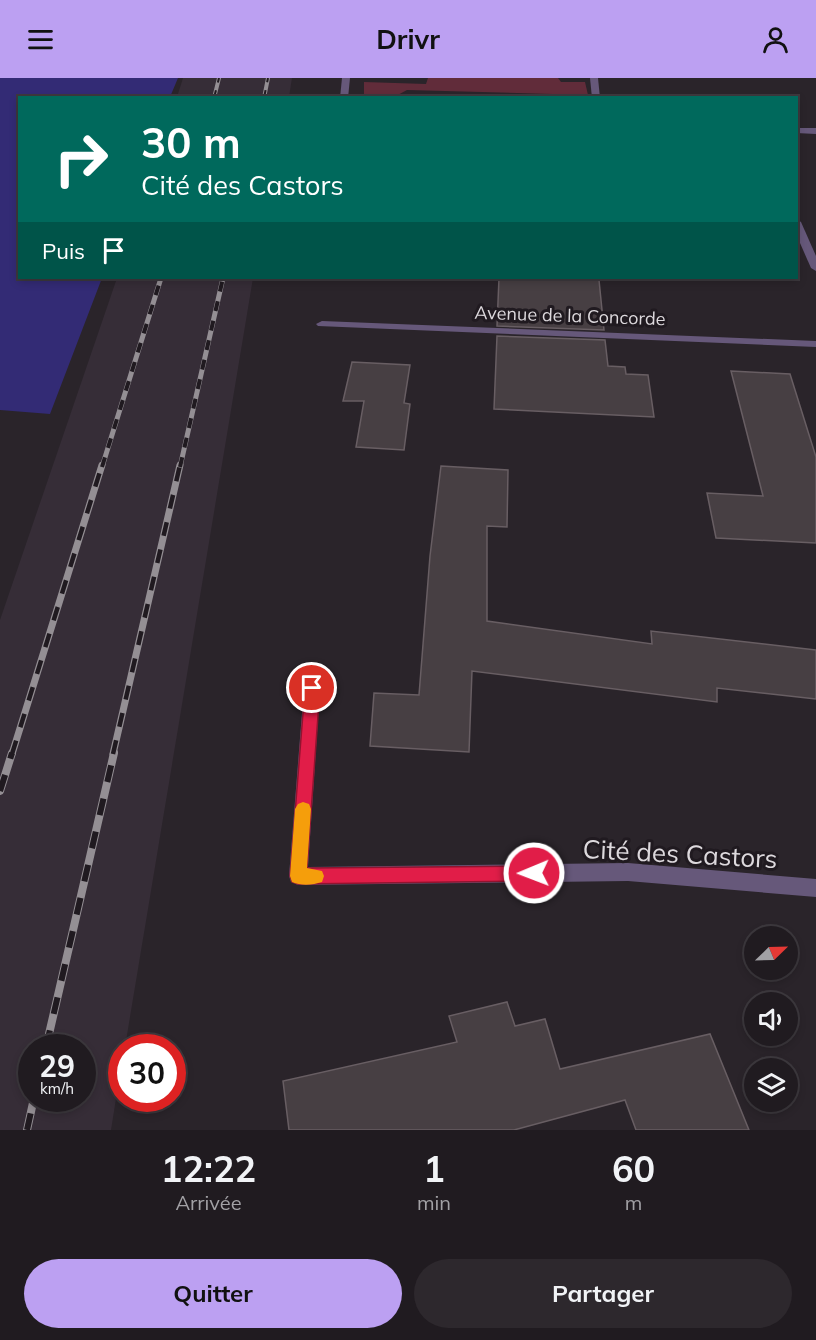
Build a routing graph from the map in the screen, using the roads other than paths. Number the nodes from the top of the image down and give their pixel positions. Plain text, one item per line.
1 (346, 78) edge
2 (594, 78) edge
3 (344, 96) edge
4 (596, 96) edge
5 (798, 130) edge
6 (816, 130) edge
7 (798, 227) edge
8 (816, 268) edge
9 (322, 324) dead end
10 (816, 344) edge
11 (312, 688) dead end
12 (816, 888) edge

1 - 3 street
2 - 4 street
5 - 6 street
7 - 8 street
9 - 10 street, Avenue de la Concorde
11 - 12 street, Cité des Castors

